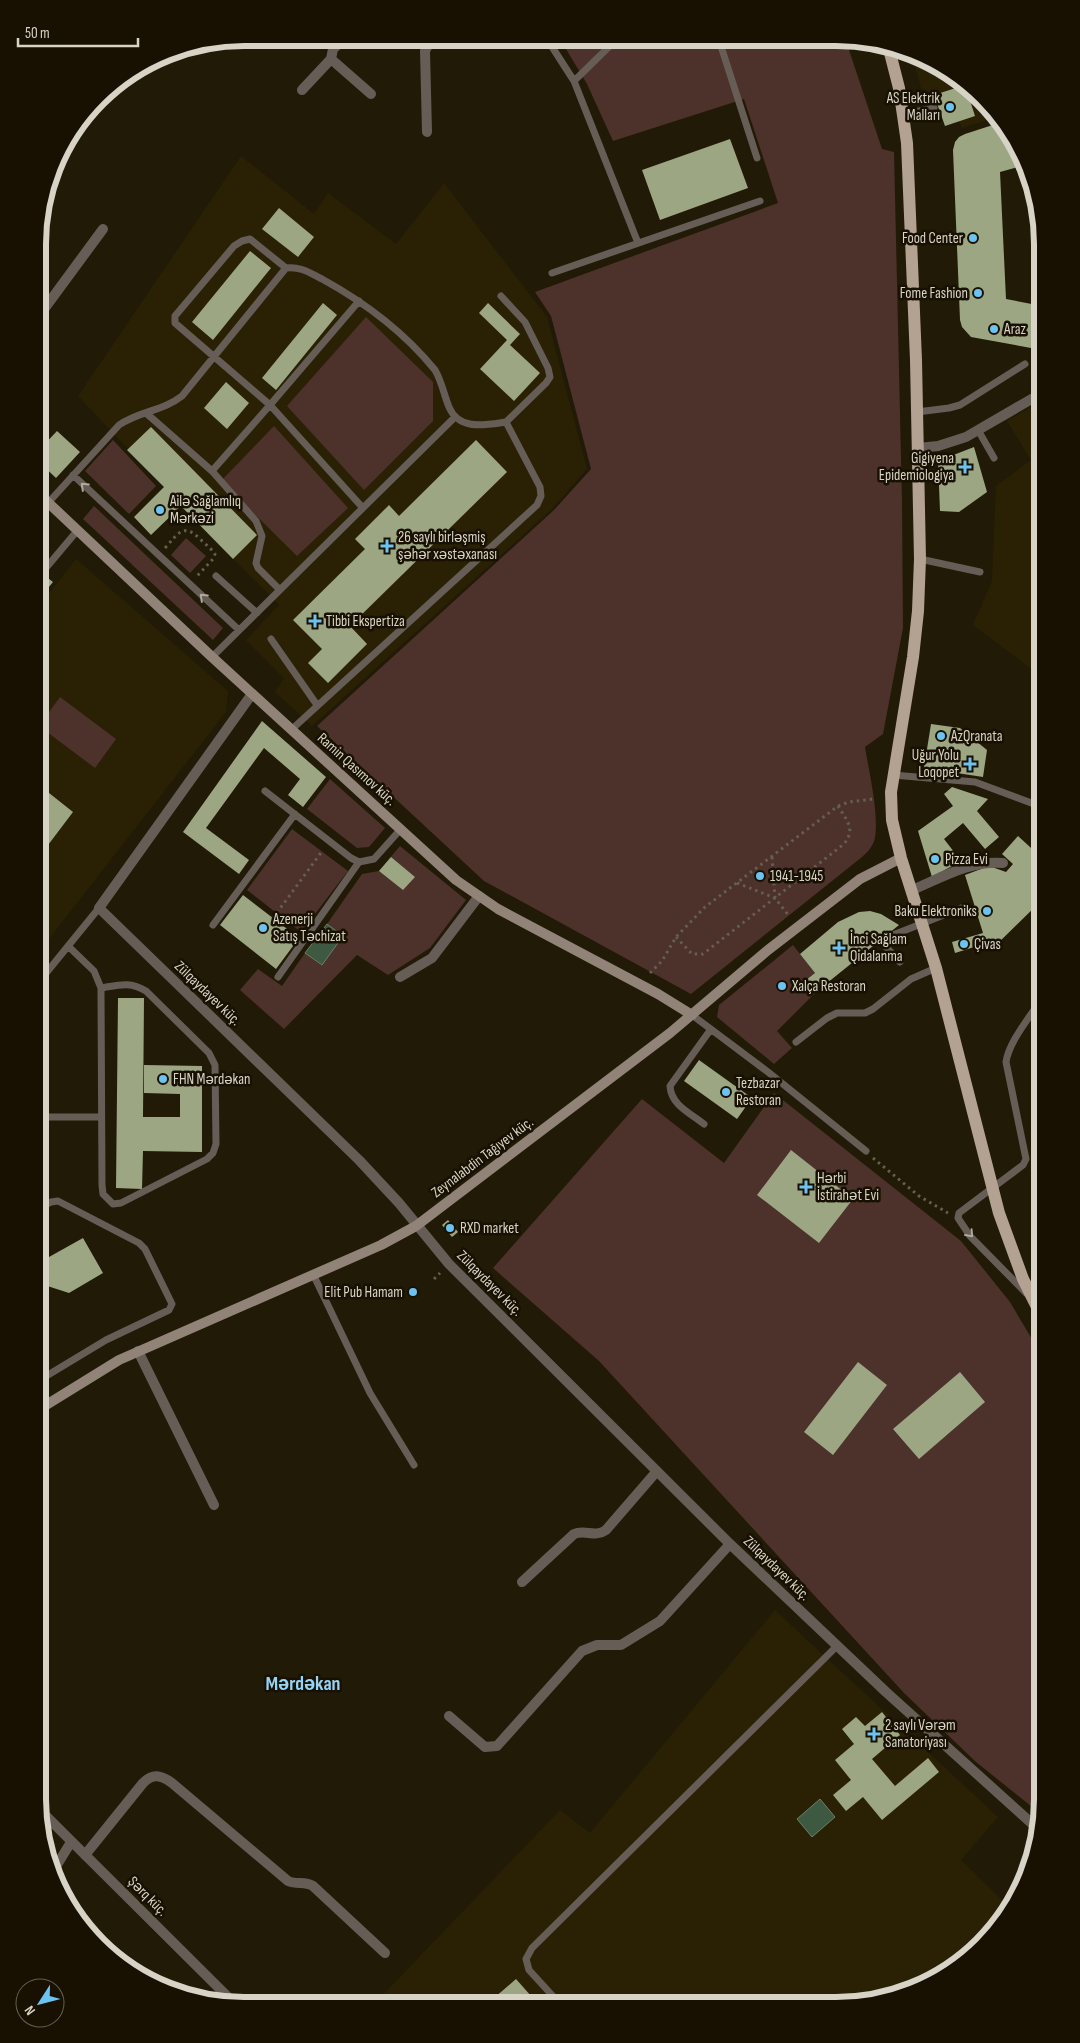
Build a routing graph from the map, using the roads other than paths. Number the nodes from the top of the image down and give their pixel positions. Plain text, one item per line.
1 (336, 46) edge
2 (426, 46) edge
3 (551, 46) edge
4 (610, 46) edge
5 (721, 46) edge
6 (890, 54) edge
7 (331, 59) junction
8 (574, 81) junction
9 (302, 90) dead end
10 (372, 94) dead end
11 (934, 108) dead end
12 (904, 114) junction
13 (428, 132) dead end
14 (757, 158) dead end
15 (760, 201) dead end
16 (103, 229) dead end
17 (638, 244) junction
18 (286, 268) junction
19 (552, 273) dead end
20 (501, 296) dead end
21 (358, 301) junction
22 (46, 306) edge
23 (214, 355) junction
24 (1026, 364) dead end
25 (1034, 398) edge
26 (270, 405) junction
27 (917, 412) junction
28 (146, 413) junction
29 (455, 417) junction
30 (506, 422) junction
31 (978, 430) junction
32 (918, 448) junction
33 (994, 458) dead end
34 (212, 470) junction
35 (73, 475) junction
36 (48, 502) joint
37 (363, 508) junction
38 (78, 531) junction
39 (920, 559) junction
40 (46, 567) edge
41 (980, 572) dead end
42 (216, 576) dead end
43 (280, 590) junction
44 (257, 613) junction
45 (239, 630) junction
46 (271, 639) dead end
47 (212, 657) junction
48 (252, 694) junction
49 (317, 705) junction
50 (291, 730) junction
51 (893, 775) junction
52 (265, 791) dead end
53 (1034, 804) edge
54 (295, 814) junction
55 (400, 830) junction
56 (901, 858) junction
57 (359, 862) junction
58 (1003, 863) dead end
59 (912, 890) junction
60 (479, 896) junction
61 (964, 907) dead end
62 (99, 908) junction
63 (922, 923) junction
64 (213, 925) dead end
65 (68, 946) junction
66 (900, 962) dead end
67 (936, 968) junction
68 (46, 973) edge
69 (278, 977) dead end
70 (400, 977) dead end
71 (101, 988) junction
72 (1034, 1011) edge
73 (692, 1015) junction
74 (711, 1028) junction
75 (796, 1042) dead end
76 (46, 1117) edge
77 (101, 1117) junction
78 (704, 1124) dead end
79 (866, 1152) road end
80 (991, 1188) junction
81 (46, 1205) edge
82 (416, 1226) junction
83 (313, 1274) junction
84 (1034, 1301) joint
85 (138, 1351) junction
86 (46, 1376) edge
87 (46, 1405) edge
88 (414, 1465) dead end
89 (657, 1471) junction
90 (214, 1505) dead end
91 (730, 1544) junction
92 (522, 1582) dead end
93 (837, 1646) junction
94 (449, 1716) dead end
95 (47, 1818) edge
96 (1032, 1825) edge
97 (71, 1842) junction
98 (86, 1855) junction
99 (57, 1864) edge
100 (385, 1954) dead end
101 (227, 1996) edge
102 (554, 1997) edge

1 - 7 street
2 - 13 street
3 - 8 lane
4 - 8 lane
5 - 14 lane
6 - 12 main road
7 - 9 street
7 - 10 street
8 - 17 lane
11 - 12 lane
12 - 27 main road
15 - 17 lane
16 - 22 street
17 - 19 lane
18 - 21 lane
18 - 23 lane
18 - 23 lane
20 - 30 lane
21 - 26 lane
21 - 29 lane
23 - 26 lane
23 - 28 lane
24 - 27 lane
25 - 31 street
26 - 34 lane
26 - 37 lane
27 - 32 main road
28 - 34 lane
28 - 35 lane
29 - 30 lane
29 - 37 lane
30 - 49 lane
31 - 32 street
31 - 33 lane
32 - 39 main road
34 - 43 lane
35 - 36 lane
45 -> 35 lane
36 - 38 street, Ramin Qasımov küç.
37 - 43 lane
38 - 40 lane
38 - 47 street, Ramin Qasımov küç.
39 - 41 lane
39 - 51 main road
42 - 44 lane
43 - 44 lane
44 - 45 lane
45 - 47 lane
46 - 49 lane
47 - 48 street, Ramin Qasımov küç.
48 - 50 street, Ramin Qasımov küç.
48 - 62 street
49 - 50 lane
50 - 55 street, Ramin Qasımov küç.
51 - 53 lane
51 - 56 main road
52 - 54 lane
54 - 57 lane
54 - 64 lane
55 - 57 lane
55 - 60 street, Ramin Qasımov küç.
56 - 59 main road
56 - 73 street, Zeynalabdin Tağıyev küç.
57 - 69 lane
58 - 59 street
59 - 63 main road
60 - 70 street
60 - 73 street, Ramin Qasımov küç.
61 - 63 lane
62 - 65 lane
62 - 82 street, Zülqaydayev küç.
63 - 66 lane
63 - 67 main road
65 - 68 lane
65 - 71 lane
67 - 75 lane
67 - 80 main road
71 - 77 lane
71 - 77 lane
72 - 80 lane
73 - 74 lane
73 - 82 street, Zeynalabdin Tağıyev küç.
74 - 78 lane
74 - 79 lane
76 - 77 lane
80 - 84 main road
80 -> 84 lane
81 - 86 lane
82 - 83 street, Zeynalabdin Tağıyev küç.
82 - 89 street, Zülqaydayev küç.
83 - 85 street, Zeynalabdin Tağıyev küç.
83 - 88 lane
85 - 87 street, Zeynalabdin Tağıyev küç.
85 - 90 street
89 - 91 street, Zülqaydayev küç.
89 - 92 street
91 - 93 street, Zülqaydayev küç.
91 - 94 street
93 - 96 street, Zülqaydayev küç.
93 - 102 lane
95 - 97 street, Şərq küç.
97 - 98 street, Şərq küç.
97 - 99 street
98 - 100 street
98 - 101 street, Şərq küç.

